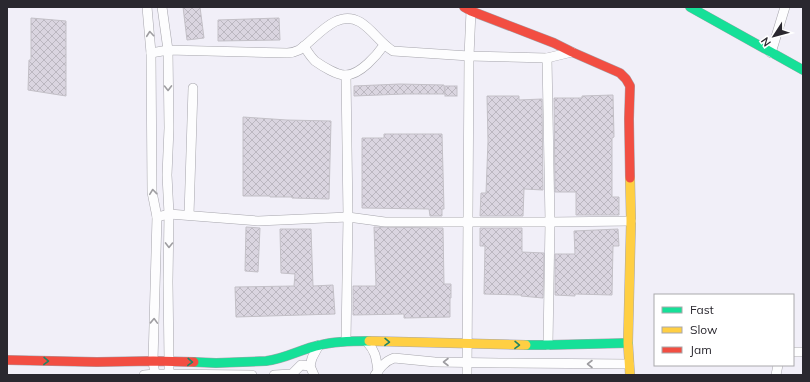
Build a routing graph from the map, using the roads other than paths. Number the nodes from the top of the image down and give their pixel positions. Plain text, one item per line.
1 (147, 7) edge
2 (162, 7) edge
3 (690, 7) edge
4 (785, 7) edge
5 (467, 9) edge
6 (384, 45) junction
7 (304, 46) junction
8 (168, 50) junction
9 (572, 52) junction
10 (151, 53) junction
11 (772, 53) junction
12 (469, 56) junction
13 (547, 58) junction
14 (803, 70) edge
15 (346, 75) junction
16 (193, 88) dead end
17 (170, 214) junction
18 (189, 216) junction
19 (157, 217) junction
20 (348, 217) junction
21 (468, 221) junction
22 (631, 221) junction
23 (550, 222) junction
24 (346, 341) junction
25 (367, 342) junction
26 (628, 343) junction
27 (319, 344) junction
28 (468, 344) junction
29 (548, 346) junction
30 (7, 360) edge
31 (153, 361) junction
32 (169, 361) junction
33 (468, 362) junction
34 (629, 364) junction
35 (310, 366) junction
36 (376, 373) edge
37 (144, 375) edge
38 (155, 375) edge
39 (169, 375) edge
40 (252, 375) edge
41 (274, 375) edge
42 (314, 375) edge
43 (467, 375) edge
44 (630, 375) edge

10 -> 1 street
2 - 8 street
3 - 11 street
4 - 11 street
5 - 9 street
5 - 12 street
6 - 7 street
6 - 12 street
6 - 15 street
7 - 8 street
7 - 15 street
8 - 10 street
8 -> 17 street
9 - 13 street
9 - 22 street
19 -> 10 street
11 - 14 street
12 - 13 street
12 - 21 street
13 - 23 street
15 - 20 street
16 - 18 street
17 - 18 street
17 - 19 street
17 -> 32 street
18 - 20 street
31 -> 19 street
20 - 21 street
20 - 24 street
21 - 23 street
21 - 28 street
22 - 23 street
22 - 26 street
23 - 29 street
24 - 25 street
24 - 27 street
25 -> 28 street
25 - 36 street
26 - 29 street
26 - 34 street
32 -> 27 street
27 - 35 street
28 -> 29 street
28 - 33 street
30 -> 31 street
31 - 32 street
31 - 38 street
32 - 39 street
34 -> 33 street
33 -> 36 street
33 - 43 street
34 - 44 street
35 - 41 street
35 - 42 street
37 - 38 street
38 - 39 street
39 - 40 street

